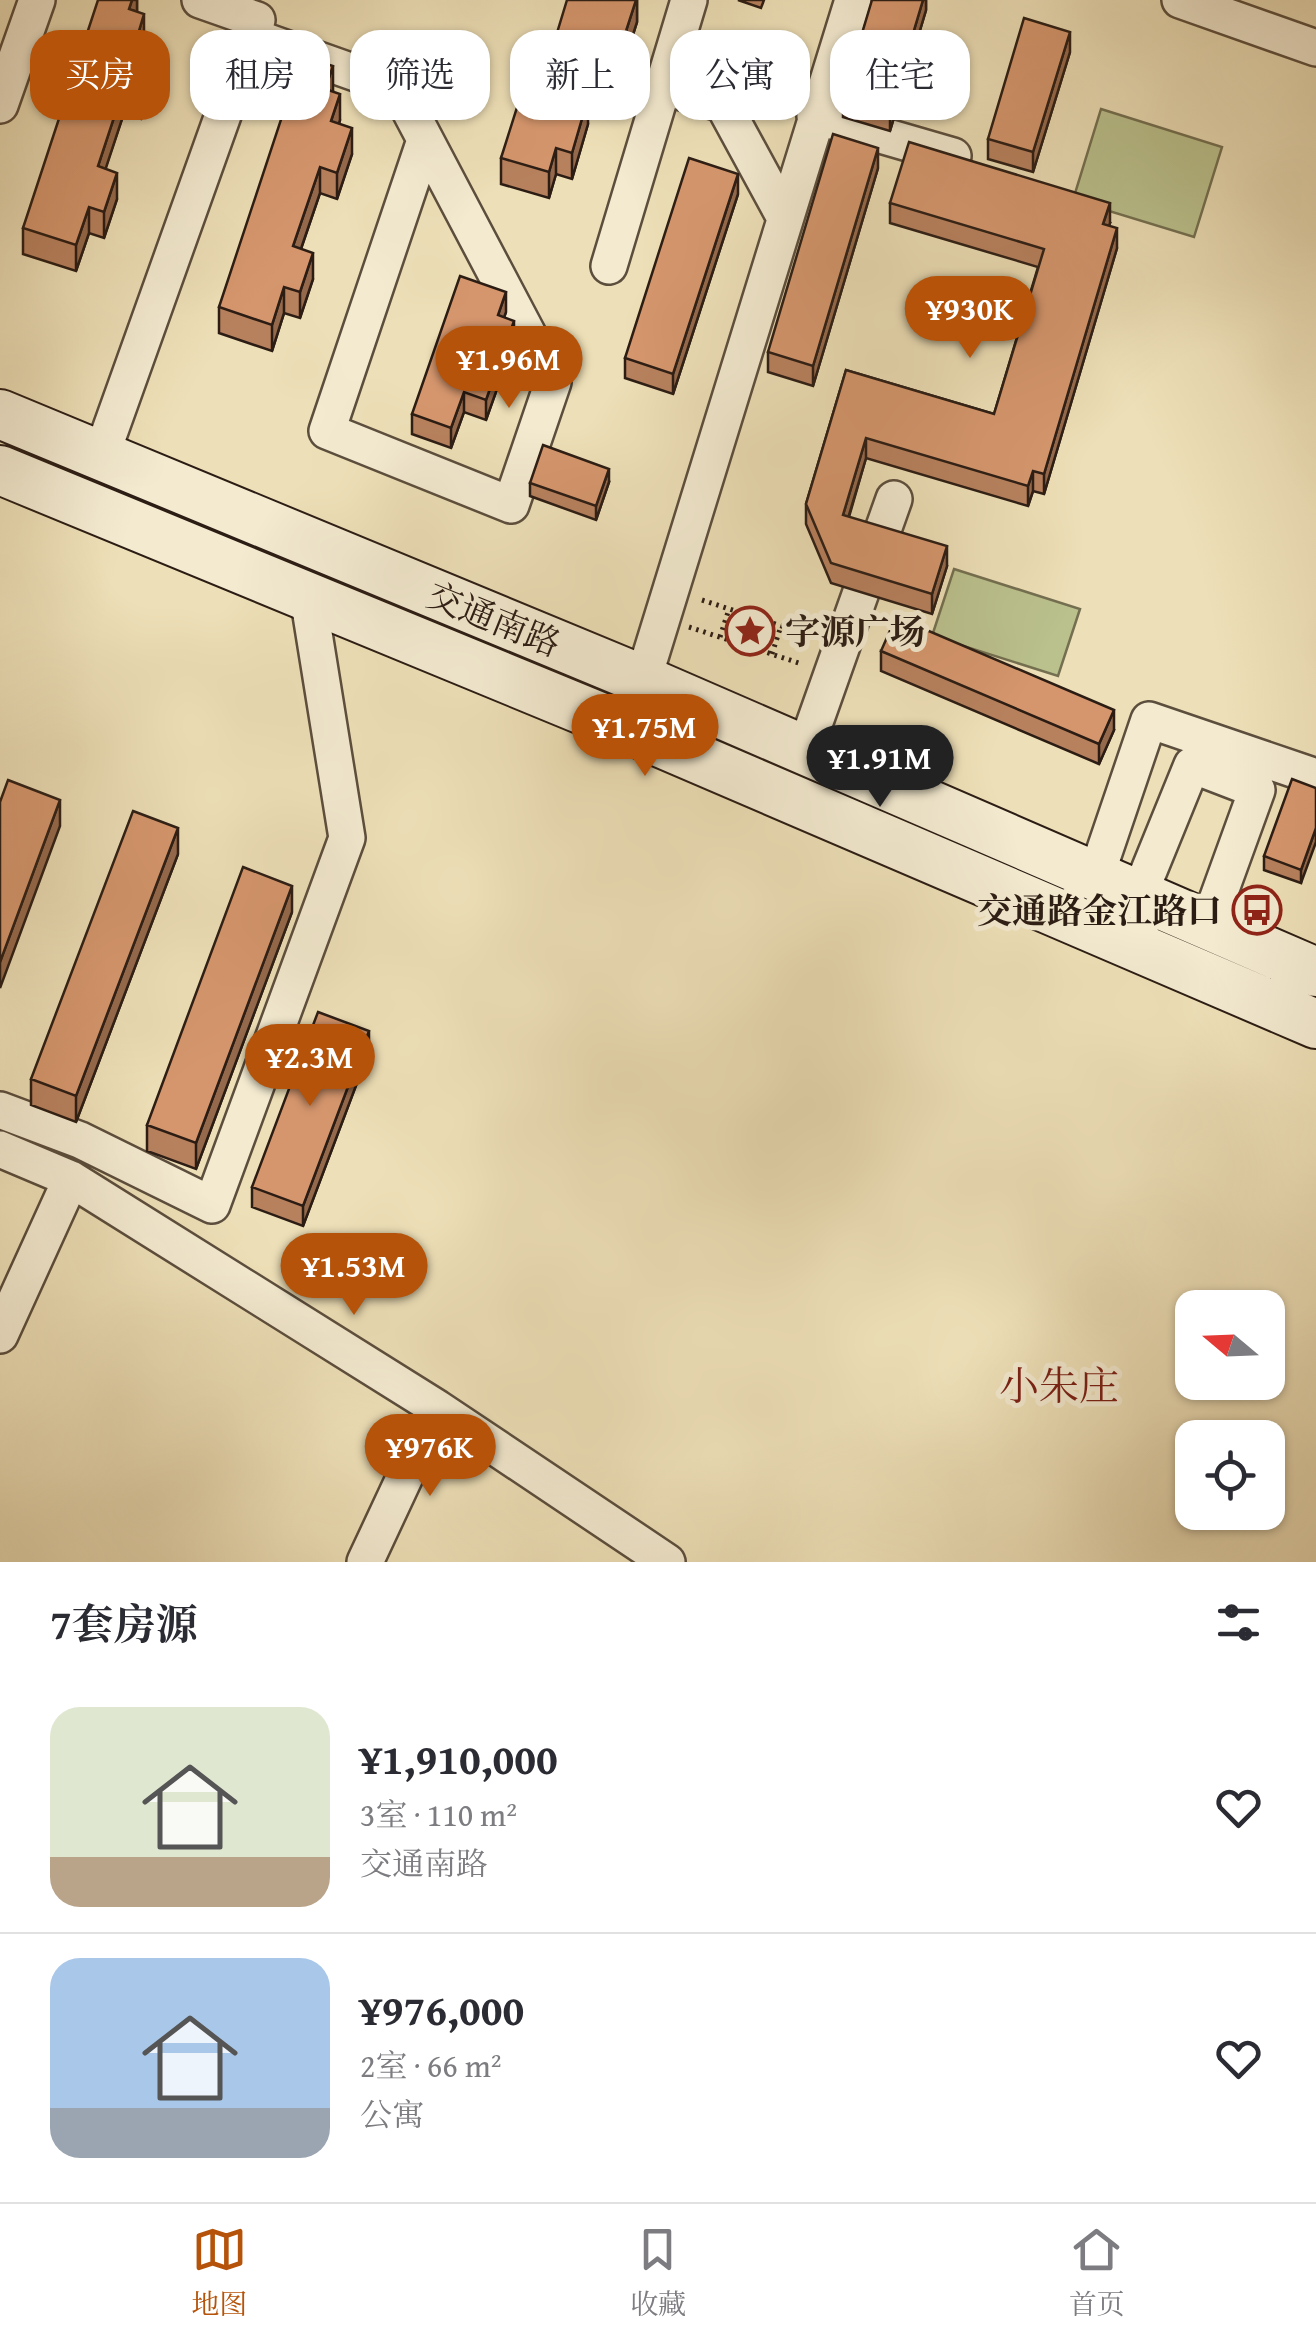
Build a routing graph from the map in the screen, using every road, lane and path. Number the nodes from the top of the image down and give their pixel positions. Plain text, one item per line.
1 (37, 0) edge
2 (200, 0) edge
3 (690, 0) edge
4 (853, 0) edge
5 (1180, 0) edge
6 (243, 16) edge
7 (1316, 48) edge
8 (665, 86) junction
9 (0, 105) edge
10 (815, 116) junction
11 (425, 140) junction
12 (978, 164) edge
13 (784, 216) junction
14 (610, 266) dead end
15 (0, 414) edge
16 (101, 456) junction
17 (0, 470) edge
18 (894, 499) dead end
19 (308, 596) junction
20 (666, 604) junction
21 (730, 609) junction
22 (781, 626) junction
23 (720, 637) junction
24 (772, 654) junction
25 (836, 660) junction
26 (643, 680) junction
27 (804, 750) junction
28 (854, 771) junction
29 (1316, 777) edge
30 (834, 818) junction
31 (1096, 876) junction
32 (1140, 895) junction
33 (1208, 925) junction
34 (1316, 972) edge
35 (1316, 1024) edge
36 (0, 1110) edge
37 (0, 1150) edge
38 (72, 1179) junction
39 (0, 1335) edge
40 (436, 1408) junction
41 (365, 1562) edge
42 (667, 1562) edge

1 - 9 street
2 - 6 street
3 - 8 street
4 - 10 street
5 - 7 street
6 - 11 street
6 - 16 street
8 - 13 street
8 - 14 street
10 - 12 street
10 - 13 street
11 - 11 street
13 - 20 street
15 - 16 main road, 交通南路
16 - 26 main road, 交通南路
17 - 19 main road, 交通南路
18 - 25 street
19 - 30 main road, 交通南路
19 - 36 street
20 - 21 path
20 - 23 path
20 - 26 street
21 - 22 path
21 - 23 path
22 - 24 path
22 - 25 path
23 - 24 path
24 - 25 path
25 - 27 street
26 - 27 main road, 交通南路
27 - 28 main road, 交通南路
28 - 30 main road
28 - 31 main road, 交通南路
29 - 31 street
30 - 35 main road, 交通南路
31 - 32 main road, 交通南路
32 - 33 main road, 交通南路
32 - 33 street
33 - 34 main road, 交通南路
37 - 38 street
38 - 39 street
38 - 40 street
40 - 41 street
40 - 42 street

